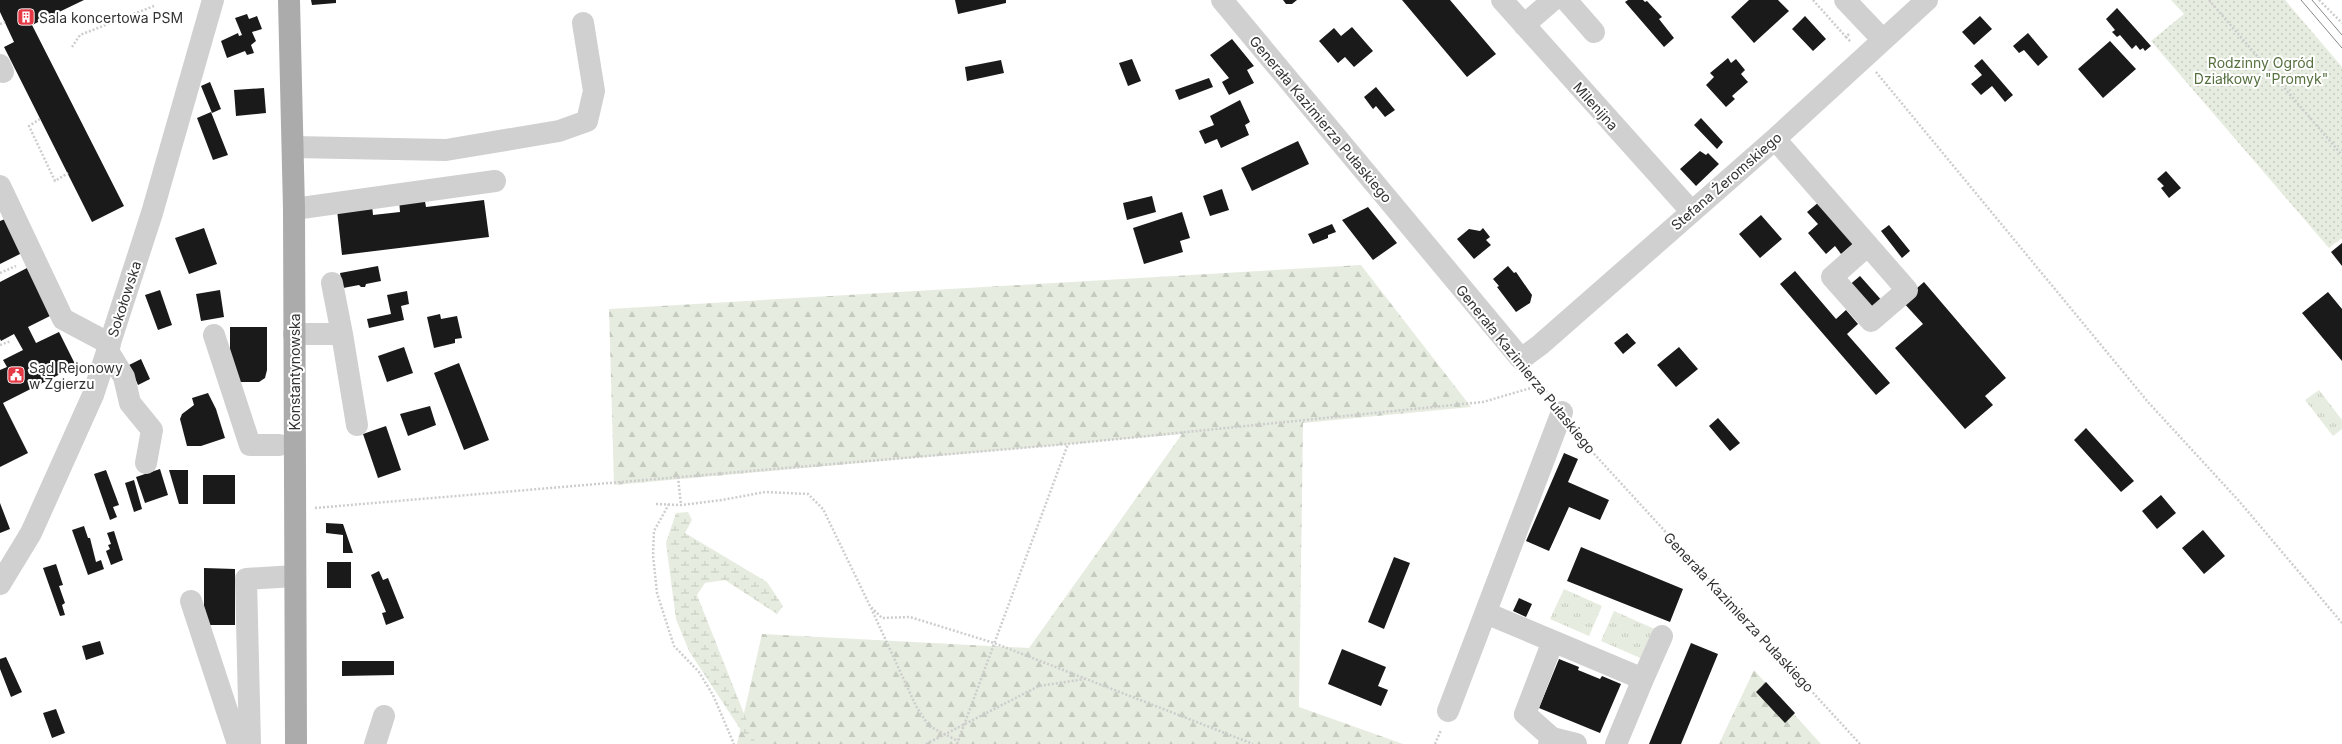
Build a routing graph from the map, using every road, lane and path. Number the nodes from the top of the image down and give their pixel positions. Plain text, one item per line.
1 (213, 0) edge
2 (289, 0) edge
3 (1222, 0) edge
4 (1502, 0) edge
5 (1553, 0) edge
6 (1566, 0) edge
7 (1813, 0) edge
8 (1845, 0) edge
9 (1927, 0) edge
10 (2209, 0) edge
11 (2319, 0) edge
12 (154, 6) dead end
13 (122, 17) junction
14 (4, 22) dead end
15 (583, 23) dead end
16 (2342, 23) edge
17 (0, 24) edge
18 (148, 24) dead end
19 (1524, 25) junction
20 (1594, 32) dead end
21 (1846, 37) dead end
22 (1883, 40) junction
23 (72, 47) dead end
24 (1864, 57) junction
25 (40, 119) dead end
26 (1775, 139) junction
27 (292, 147) junction
28 (2342, 155) edge
29 (68, 173) dead end
30 (495, 181) dead end
31 (0, 186) edge
32 (294, 208) junction
33 (1691, 211) junction
34 (1868, 245) dead end
35 (332, 283) dead end
36 (294, 334) junction
37 (342, 334) junction
38 (214, 335) dead end
39 (11, 341) dead end
40 (0, 345) edge
41 (109, 347) junction
42 (1521, 359) junction
43 (1541, 385) junction
44 (1562, 412) junction
45 (357, 425) dead end
46 (1068, 444) junction
47 (279, 445) dead end
48 (146, 463) dead end
49 (678, 476) dead end
50 (656, 504) dead end
51 (670, 504) junction
52 (681, 505) junction
53 (295, 510) junction
54 (295, 576) junction
55 (0, 584) edge
56 (190, 601) dead end
57 (870, 606) junction
58 (1486, 613) junction
59 (2342, 622) edge
60 (1662, 636) dead end
61 (1553, 641) junction
62 (994, 642) junction
63 (1087, 679) junction
64 (1643, 679) junction
65 (1448, 711) dead end
66 (384, 716) dead end
67 (964, 726) junction
68 (945, 735) junction
69 (1550, 741) edge
70 (957, 743) edge
71 (238, 744) edge
72 (250, 744) edge
73 (296, 744) edge
74 (375, 744) edge
75 (734, 744) edge
76 (926, 744) edge
77 (1252, 744) edge
78 (1576, 744) edge
79 (1616, 744) edge
80 (1860, 744) edge

1 - 41 street, Sokołowska
2 - 27 main road, Konstantynowska
3 - 42 street, Generała Kazimierza Pułaskiego
4 - 19 street, Milenijna
5 - 19 street
6 - 20 street
7 - 21 path
8 - 22 street
9 - 22 street, Stefana Żeromskiego
10 - 28 path
11 - 16 path
12 - 13 path
13 - 18 path
13 - 23 path
14 - 17 path
15 - 27 street
19 - 33 street, Milenijna
22 - 24 street, Stefana Żeromskiego
24 - 26 street, Stefana Żeromskiego
24 - 59 path
25 - 29 path
26 - 33 street, Stefana Żeromskiego
26 - 34 street
27 - 32 main road, Konstantynowska
30 - 32 street
31 - 41 street
32 - 36 main road, Konstantynowska
33 - 42 street, Stefana Żeromskiego
35 - 37 street
36 - 37 street
36 - 53 main road, Konstantynowska
37 - 45 street
38 - 47 street
39 - 40 path
41 - 48 street
41 - 55 street, Sokołowska
42 - 43 path, Generała Kazimierza Pułaskiego
43 - 44 path, Generała Kazimierza Pułaskiego
43 - 46 path
44 - 58 street
44 - 80 path, Generała Kazimierza Pułaskiego
46 - 53 path
46 - 62 path
49 - 52 path
50 - 51 path
51 - 52 path
51 - 75 path
52 - 57 path
53 - 54 main road, Konstantynowska
54 - 72 street
54 - 73 main road, Konstantynowska
56 - 71 street
57 - 62 path
57 - 68 path
58 - 61 street
58 - 65 street
60 - 64 street
61 - 64 street
61 - 69 street
62 - 63 path
62 - 67 path
63 - 67 path
63 - 77 path
64 - 79 street
66 - 74 street
67 - 68 path
67 - 70 path
68 - 70 path
68 - 76 path
69 - 78 street

